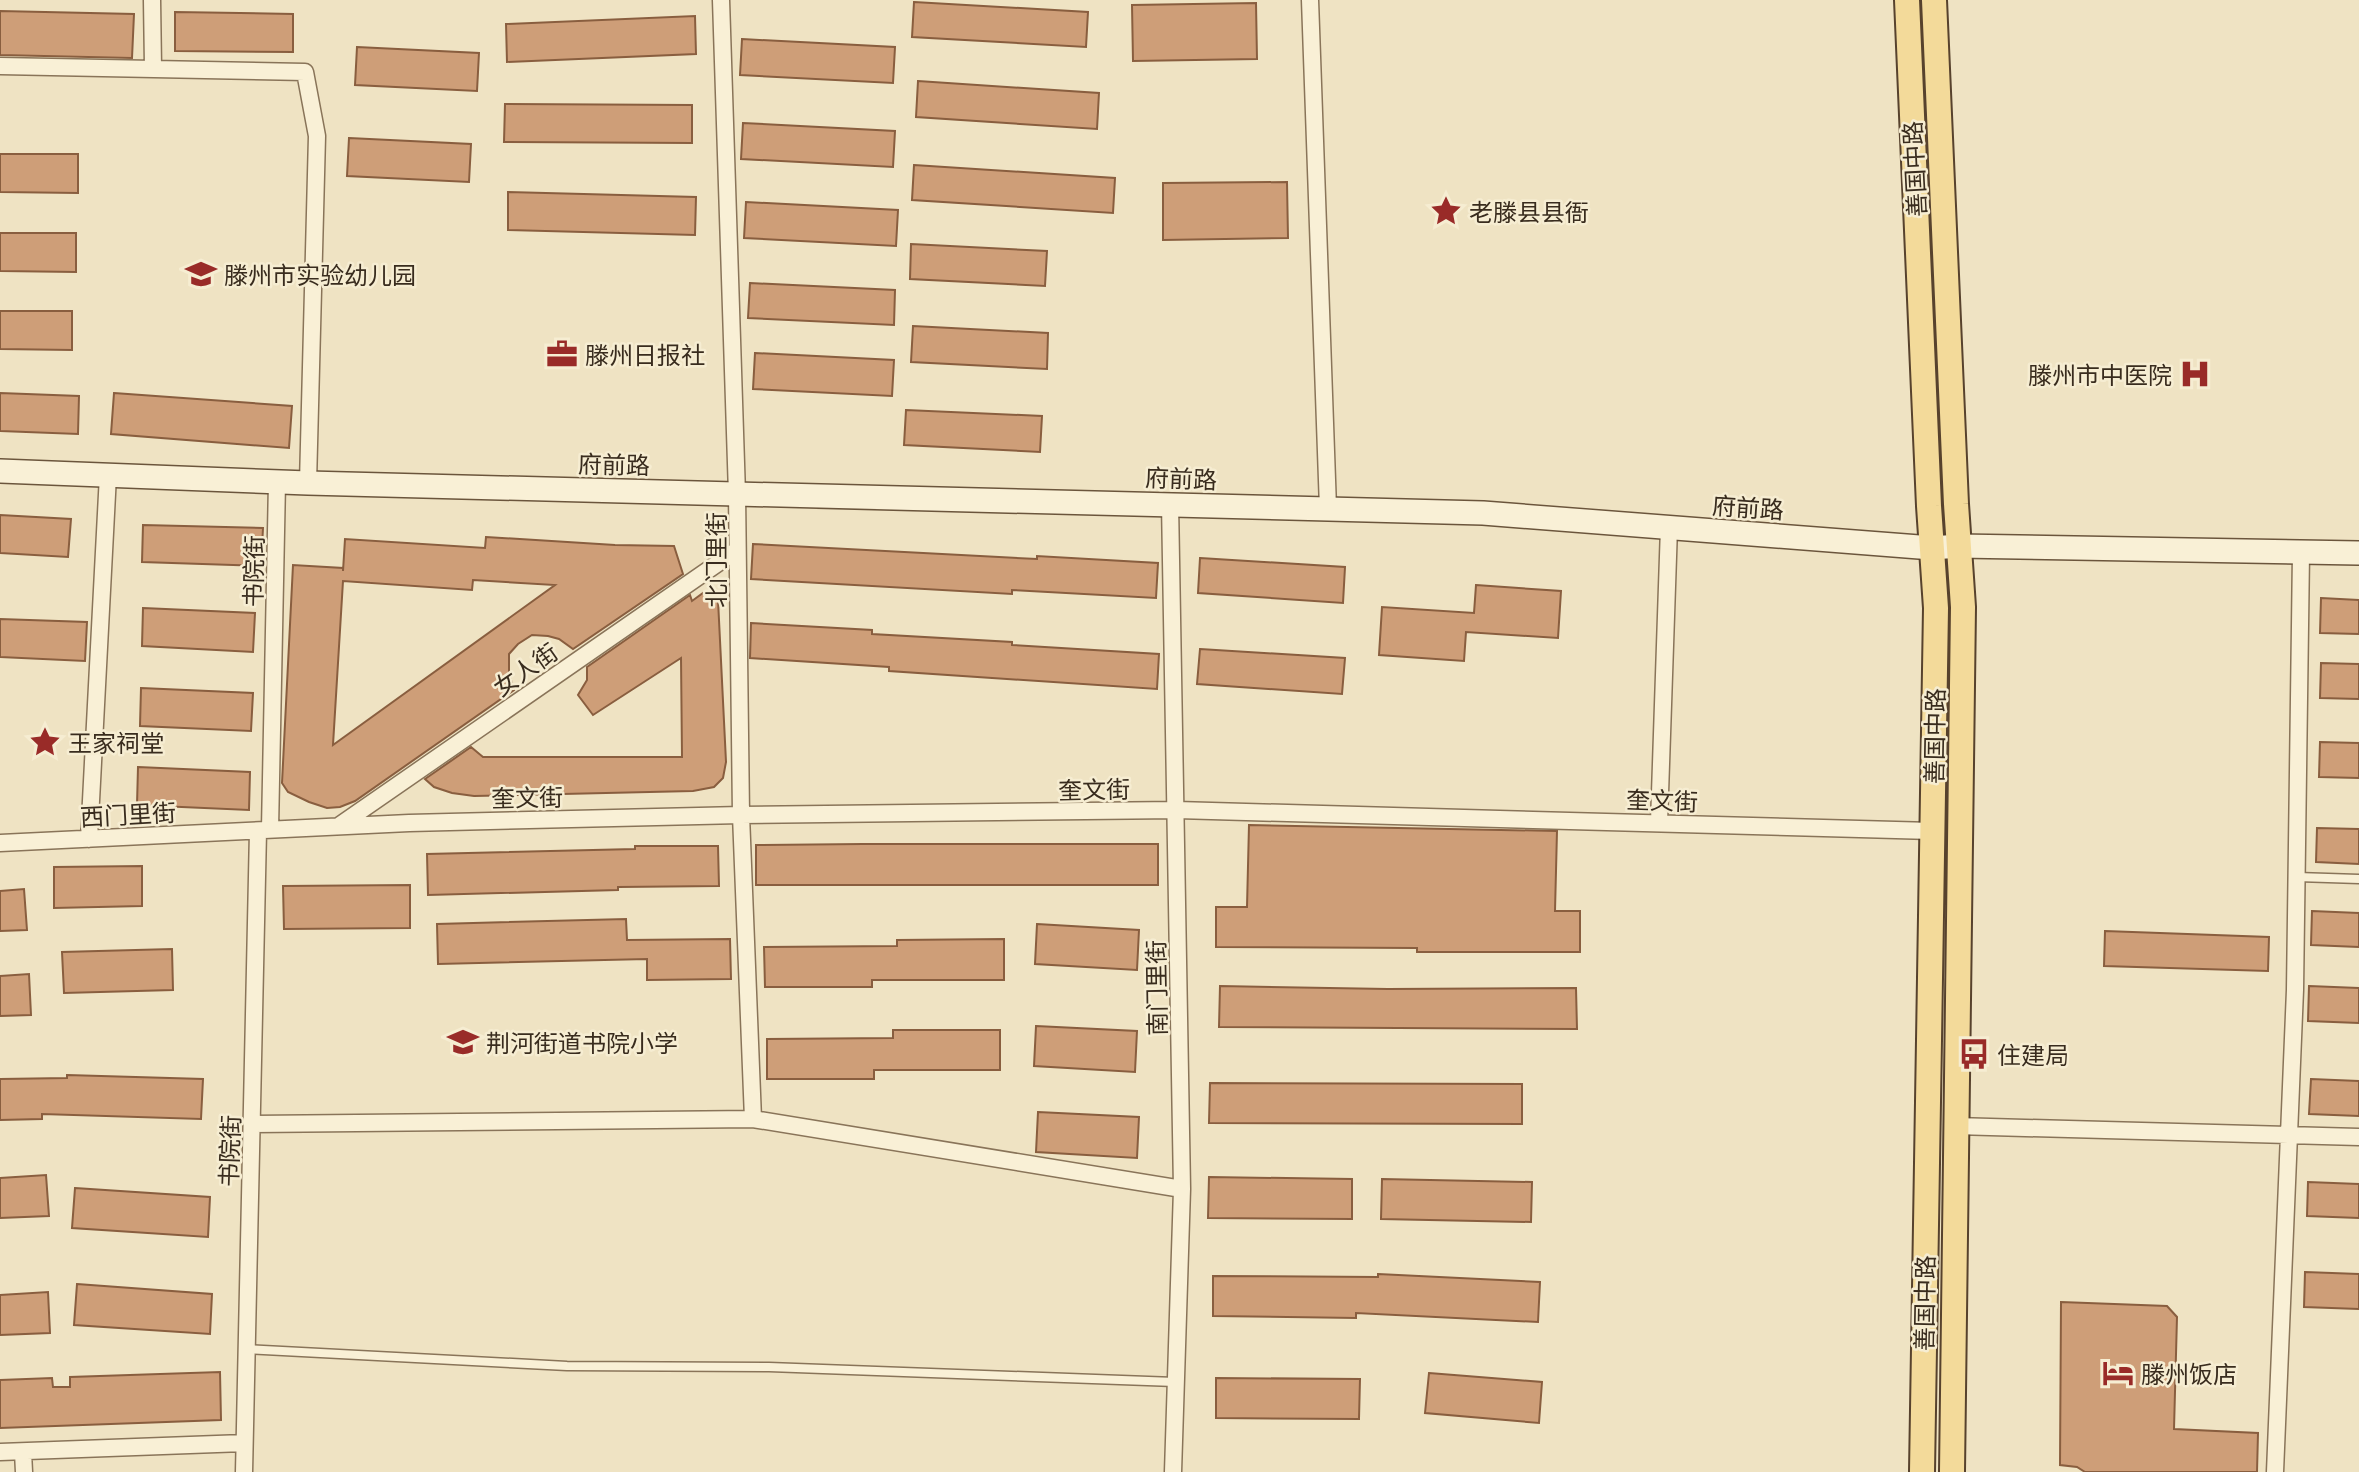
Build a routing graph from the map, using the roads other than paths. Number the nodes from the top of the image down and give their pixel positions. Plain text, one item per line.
1 (152, 0) edge
2 (721, 0) edge
3 (1310, 0) edge
4 (1907, 0) edge
5 (1934, 0) edge
6 (0, 66) edge
7 (153, 67) junction
8 (0, 471) edge
9 (108, 475) junction
10 (277, 482) junction
11 (309, 483) junction
12 (737, 494) junction
13 (1170, 503) junction
14 (1328, 508) junction
15 (1670, 527) junction
16 (1959, 546) junction
17 (1932, 548) junction
18 (737, 551) junction
19 (2301, 553) junction
20 (2359, 553) edge
21 (1177, 810) junction
22 (740, 815) junction
23 (1659, 823) junction
24 (340, 825) junction
25 (264, 830) junction
26 (1931, 831) junction
27 (89, 839) junction
28 (0, 843) edge
29 (2297, 877) junction
30 (2359, 879) edge
31 (753, 1119) junction
32 (253, 1124) junction
33 (1955, 1126) junction
34 (2290, 1136) junction
35 (2359, 1137) edge
36 (1182, 1189) junction
37 (246, 1349) junction
38 (1175, 1382) junction
39 (244, 1443) junction
40 (0, 1452) edge
41 (23, 1452) junction
42 (24, 1472) edge
43 (244, 1472) edge
44 (1173, 1472) edge
45 (1922, 1472) edge
46 (1952, 1472) edge
47 (2275, 1472) edge

1 - 7 street
2 - 12 street, 北门里街
3 - 14 street
4 - 17 main road, 善国中路
5 - 16 main road, 善国中路
6 - 7 street
7 - 11 street
8 - 9 main road, 府前路
9 - 10 main road, 府前路
9 - 27 street
10 - 11 main road, 府前路
10 - 25 street, 书院街
11 - 12 main road, 府前路
12 - 13 main road, 府前路
12 - 18 street, 北门里街
13 - 14 main road, 府前路
13 - 21 street, 南门里街
14 - 15 main road, 府前路
15 - 17 main road, 府前路
15 - 23 street
16 - 17 main road, 府前路
16 - 19 main road, 府前路
16 - 33 main road, 善国中路
17 - 26 main road, 善国中路
18 - 22 street, 北门里街
18 - 24 street, 女人街
19 - 20 main road, 府前路
19 - 29 street
21 - 22 street, 奎文街
21 - 23 street, 奎文街
21 - 36 street, 南门里街
22 - 24 street, 奎文街
22 - 31 street, 北门里街
23 - 26 street, 奎文街
24 - 25 street, 奎文街
25 - 27 street, 西门里街
25 - 32 street, 书院街
26 - 45 main road, 善国中路
27 - 28 street, 西门里街
29 - 30 lane
29 - 34 street
31 - 32 street
31 - 36 street
32 - 37 street, 书院街
33 - 34 street
33 - 46 main road, 善国中路
34 - 35 street
34 - 47 street
36 - 38 street, 南门里街
37 - 38 lane
37 - 39 street, 书院街
38 - 44 street, 南门里街
39 - 41 street
39 - 43 street, 书院街
40 - 41 street
41 - 42 street

